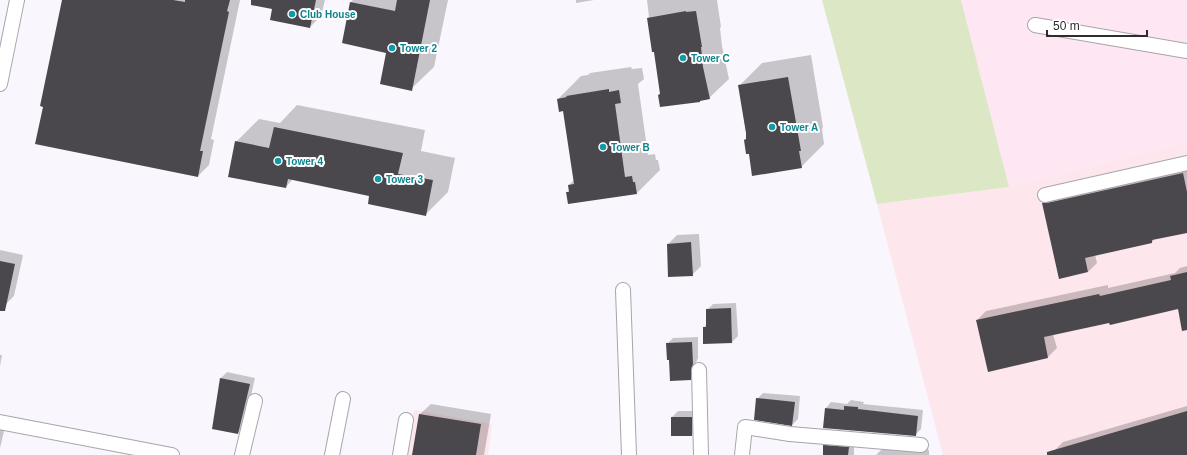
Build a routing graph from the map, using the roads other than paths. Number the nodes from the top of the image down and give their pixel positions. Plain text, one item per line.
1 (17, 0) edge
2 (1035, 25) dead end
3 (1187, 51) edge
4 (0, 84) edge
5 (1187, 163) edge
6 (1045, 195) dead end
7 (623, 290) dead end
8 (699, 370) dead end
9 (343, 398) dead end
10 (255, 400) dead end
11 (406, 420) dead end
12 (0, 422) edge
13 (921, 445) dead end
14 (172, 455) edge
15 (242, 455) edge
16 (332, 455) edge
17 (400, 455) edge
18 (629, 455) edge
19 (701, 455) edge
20 (742, 455) edge

1 - 4 street
2 - 3 street
5 - 6 street
7 - 18 street
8 - 19 street
9 - 16 street
10 - 15 street
11 - 17 street
12 - 14 street
13 - 20 street

